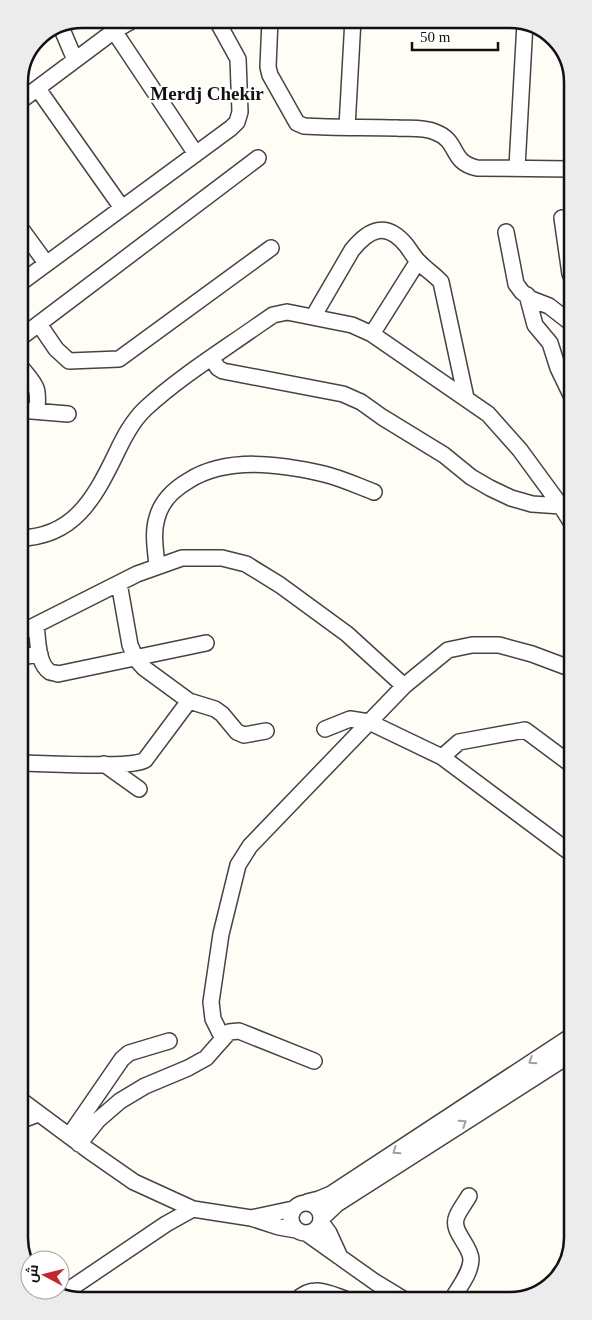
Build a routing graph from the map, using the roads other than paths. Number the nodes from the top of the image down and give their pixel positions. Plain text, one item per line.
1 (119, 28) edge
2 (221, 28) edge
3 (270, 28) edge
4 (352, 28) edge
5 (525, 29) edge
6 (63, 31) edge
7 (114, 31) junction
8 (75, 60) junction
9 (38, 89) junction
10 (28, 96) edge
11 (347, 127) junction
12 (196, 154) junction
13 (258, 158) dead end
14 (517, 167) junction
15 (564, 169) edge
16 (122, 208) junction
17 (562, 218) dead end
18 (506, 232) dead end
19 (564, 232) edge
20 (28, 239) edge
21 (271, 248) dead end
22 (418, 262) junction
23 (46, 264) junction
24 (28, 278) edge
25 (527, 295) junction
26 (313, 316) junction
27 (564, 317) edge
28 (39, 324) junction
29 (28, 332) edge
30 (372, 334) junction
31 (211, 358) junction
32 (28, 376) edge
33 (564, 380) edge
34 (466, 398) junction
35 (28, 410) edge
36 (37, 411) junction
37 (68, 414) dead end
38 (374, 492) dead end
39 (562, 506) junction
40 (564, 510) edge
41 (28, 538) edge
42 (157, 567) junction
43 (119, 583) junction
44 (36, 625) junction
45 (28, 629) edge
46 (206, 643) dead end
47 (40, 654) junction
48 (28, 656) edge
49 (136, 659) junction
50 (564, 666) edge
51 (404, 686) junction
52 (188, 700) junction
53 (369, 722) junction
54 (325, 729) dead end
55 (266, 731) dead end
56 (442, 757) junction
57 (564, 759) edge
58 (28, 763) edge
59 (104, 764) junction
60 (139, 789) dead end
61 (564, 848) edge
62 (223, 1039) junction
63 (168, 1041) dead end
64 (564, 1041) edge
65 (564, 1059) edge
66 (314, 1062) dead end
67 (28, 1106) edge
68 (38, 1114) junction
69 (28, 1118) edge
70 (74, 1140) junction
71 (469, 1196) dead end
72 (307, 1202) junction
73 (193, 1209) junction
74 (293, 1209) junction
75 (251, 1218) junction
76 (321, 1220) junction
77 (301, 1232) junction
78 (340, 1256) junction
79 (70, 1289) edge
80 (307, 1292) edge
81 (326, 1292) edge
82 (391, 1292) edge
83 (456, 1292) edge

1 - 7 street
2 - 12 street
3 - 11 street
4 - 11 street
5 - 14 street
6 - 8 street
7 - 8 street
7 - 12 street
8 - 9 street
9 - 10 street
9 - 16 street
11 - 14 street
12 - 16 street
13 - 28 street
14 - 15 street
16 - 23 street
17 - 19 street
18 - 25 street
20 - 23 street
21 - 28 street
22 - 26 street
22 - 30 street
22 - 34 street
23 - 24 street
25 - 27 street
25 - 33 street
26 - 30 street
26 - 31 street
28 - 29 street
30 - 34 street
31 - 39 street
31 - 41 street
32 - 36 street
34 - 39 street
35 - 36 street
36 - 37 street
38 - 42 street
39 - 40 street
42 - 43 street
42 - 51 street
43 - 44 street
43 - 49 street
44 - 45 street
44 - 47 street
46 - 49 street
47 - 48 street
47 - 49 street
49 - 52 street
50 - 51 street
51 - 53 street
52 - 55 street
52 - 59 street
53 - 54 street
53 - 56 street
53 - 62 street
56 - 57 street
56 - 61 street
58 - 59 street
59 - 60 street
62 - 66 street
62 - 70 street
63 - 70 street
64 -> 72 street
76 -> 65 street
67 - 68 street
68 - 69 street
68 - 70 street
70 - 73 street
71 - 83 street
72 - 74 street
72 - 76 street
73 - 75 street
73 - 79 street
74 - 75 street
74 - 77 street
75 - 77 street
76 - 77 street
76 - 78 street
77 - 78 street
78 - 82 street
80 - 81 street

